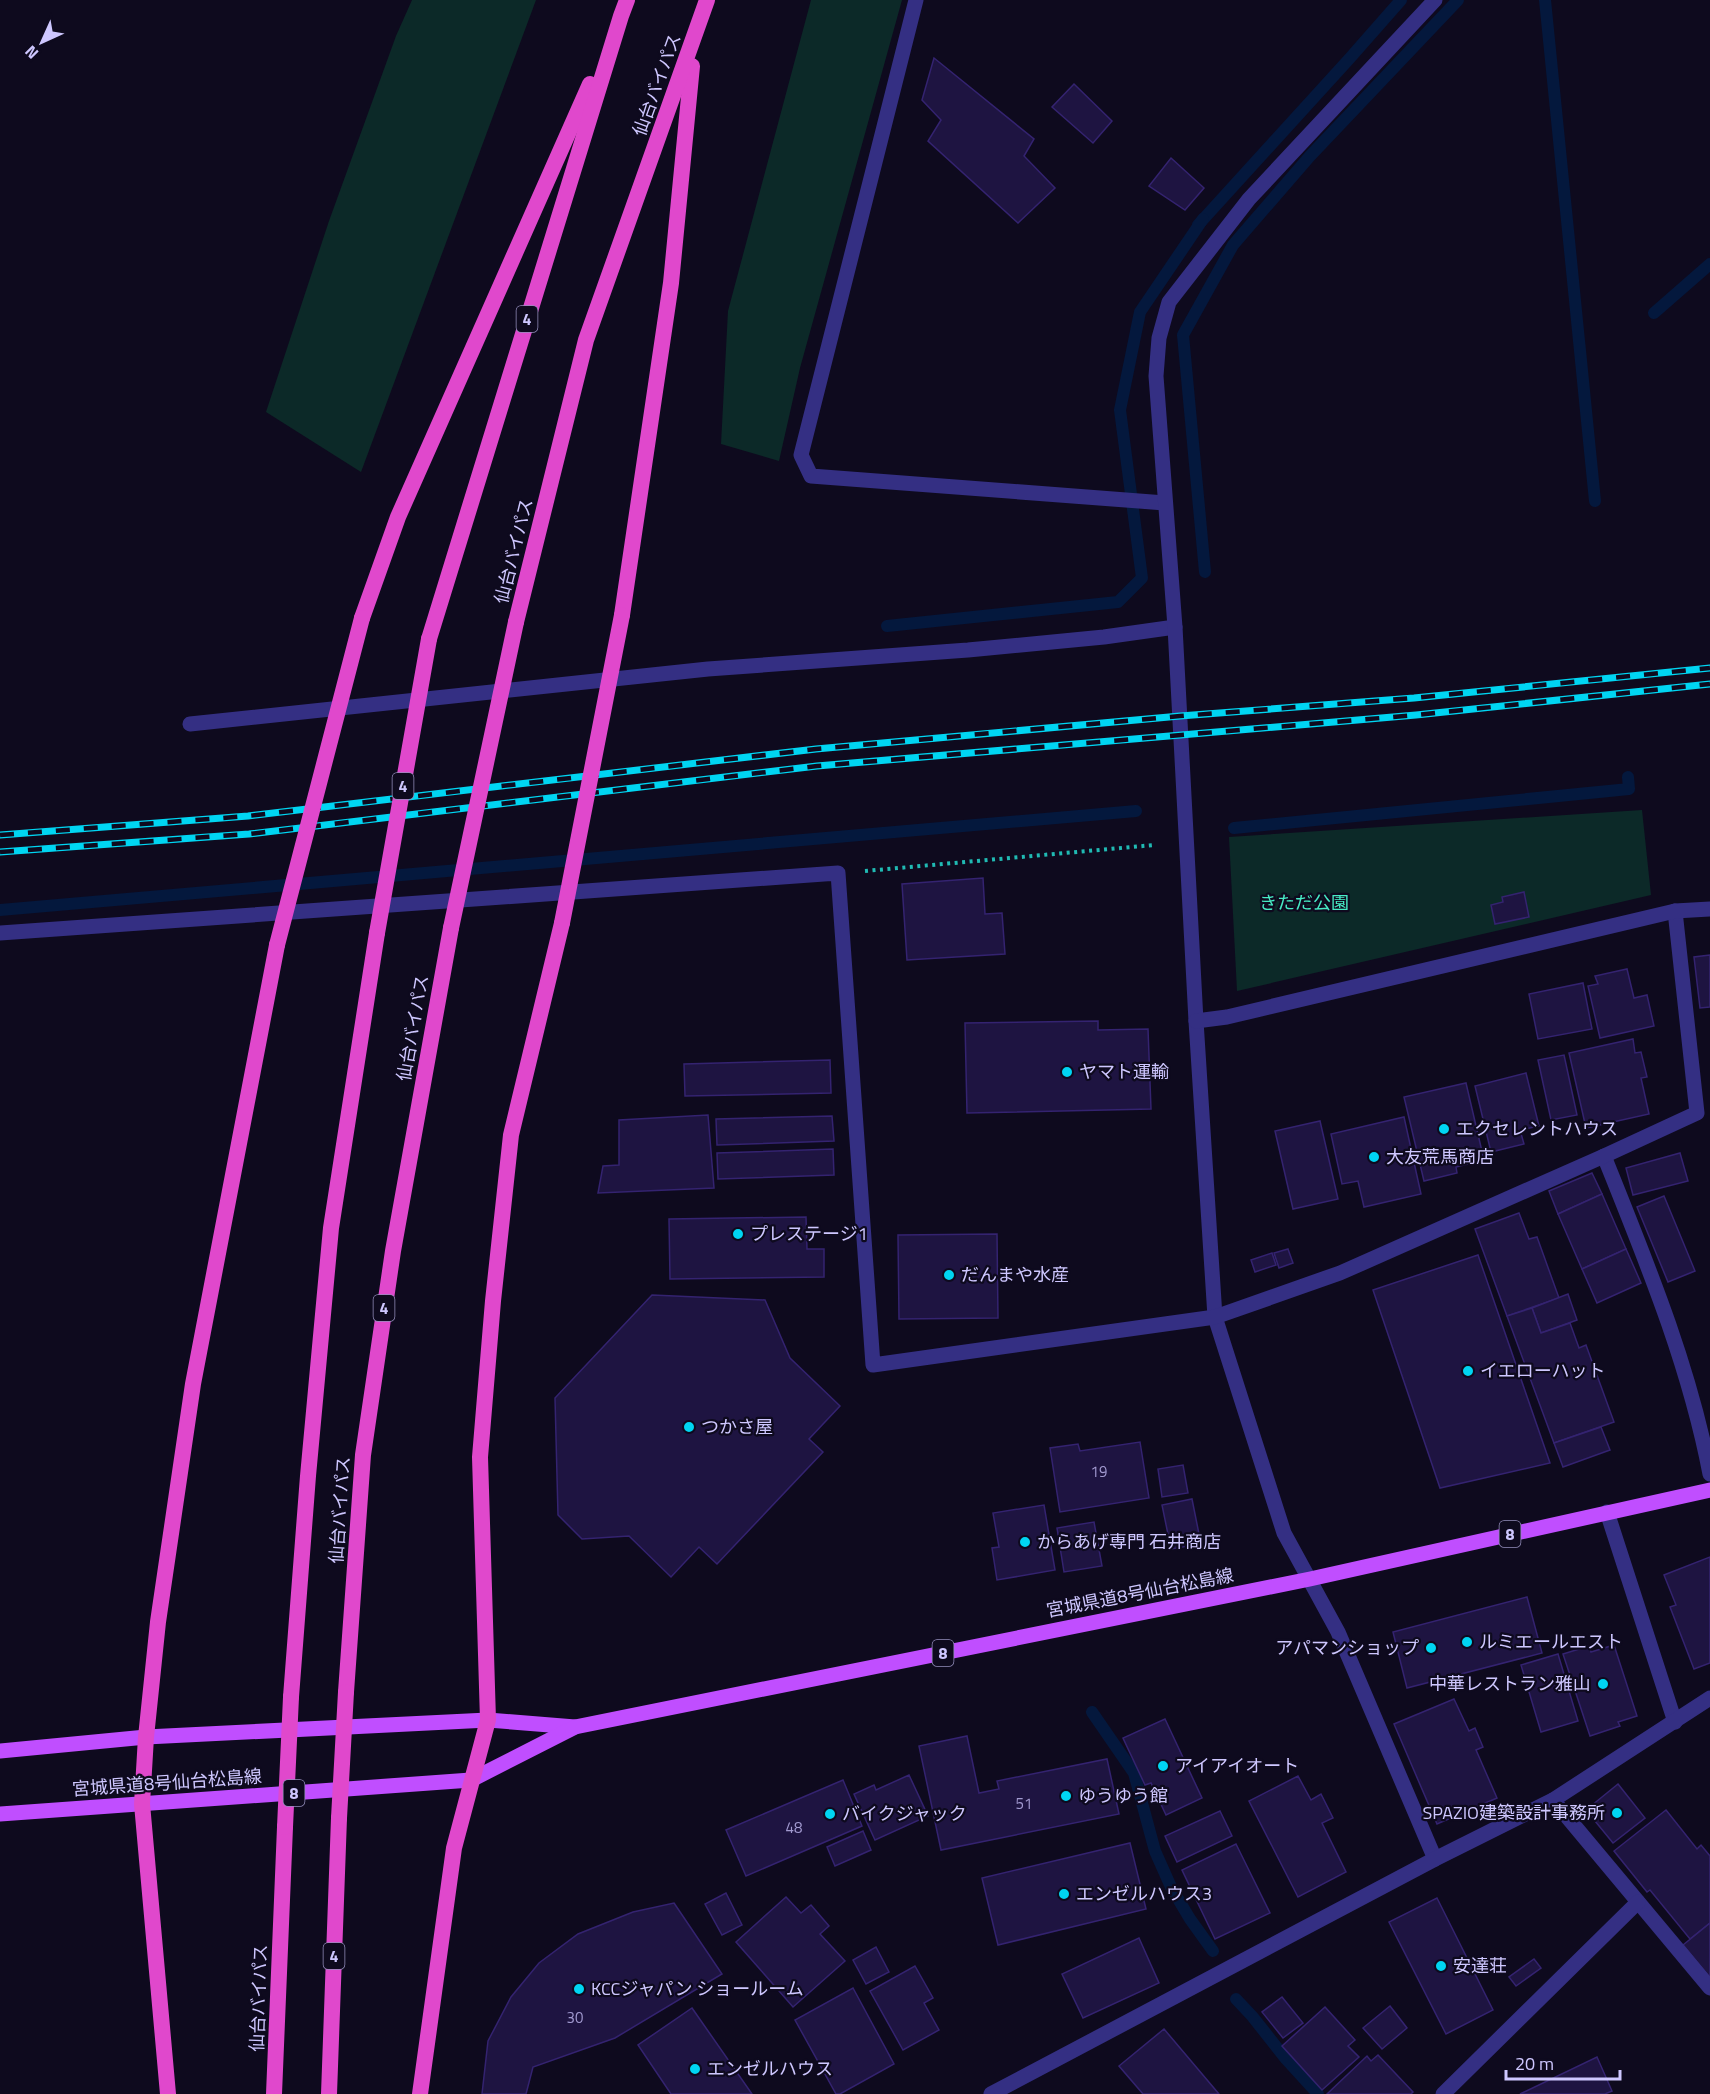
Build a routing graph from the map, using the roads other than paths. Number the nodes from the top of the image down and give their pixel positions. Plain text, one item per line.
1 (707, 0) edge
2 (916, 0) edge
3 (1435, 0) edge
4 (624, 8) edge
5 (694, 41) junction
6 (1165, 502) junction
7 (1175, 627) junction
8 (190, 724) dead end
9 (1710, 909) edge
10 (1675, 912) junction
11 (0, 933) edge
12 (1196, 1021) junction
13 (1604, 1156) junction
14 (1215, 1317) junction
15 (1710, 1474) edge
16 (1710, 1490) edge
17 (1607, 1512) junction
18 (1310, 1579) junction
19 (1710, 1698) edge
20 (488, 1720) junction
21 (1675, 1722) junction
22 (575, 1728) junction
23 (146, 1737) junction
24 (0, 1751) edge
25 (471, 1779) junction
26 (1553, 1800) junction
27 (142, 1804) junction
28 (0, 1814) edge
29 (1435, 1859) junction
30 (1638, 1902) junction
31 (1710, 1989) edge
32 (168, 2094) edge
33 (274, 2094) edge
34 (329, 2094) edge
35 (420, 2094) edge
36 (991, 2094) edge
37 (1443, 2094) edge

1 - 5 highway, 仙台バイパス / 4
2 - 6 street
3 - 6 street
4 - 23 highway, bridge
4 - 33 highway, 仙台バイパス / 4, bridge
5 - 20 highway, bridge
5 - 34 highway, 仙台バイパス / 4, bridge
6 - 7 street
7 - 8 street
7 - 12 street
9 - 10 street
10 - 12 street
10 - 13 street
11 - 14 street
12 - 14 street
13 - 14 street
13 - 15 street
14 - 18 street
16 - 17 main road, 宮城県道8号仙台松島線 / 8
17 - 18 main road, 宮城県道8号仙台松島線 / 8
17 - 21 street
18 - 22 main road, 宮城県道8号仙台松島線 / 8
18 - 29 street
19 - 21 street
20 - 22 main road, 宮城県道8号仙台松島線 / 8
20 - 23 main road, 宮城県道8号仙台松島線 / 8
20 - 25 highway
21 - 26 street
22 - 25 main road, 宮城県道8号仙台松島線 / 8
23 - 24 main road, 宮城県道8号仙台松島線 / 8
23 - 27 highway
25 - 27 main road, 宮城県道8号仙台松島線 / 8
25 - 35 highway
26 - 29 street
26 - 30 street
27 - 28 main road, 宮城県道8号仙台松島線 / 8
27 - 32 highway
29 - 36 street
30 - 31 street
30 - 37 street

